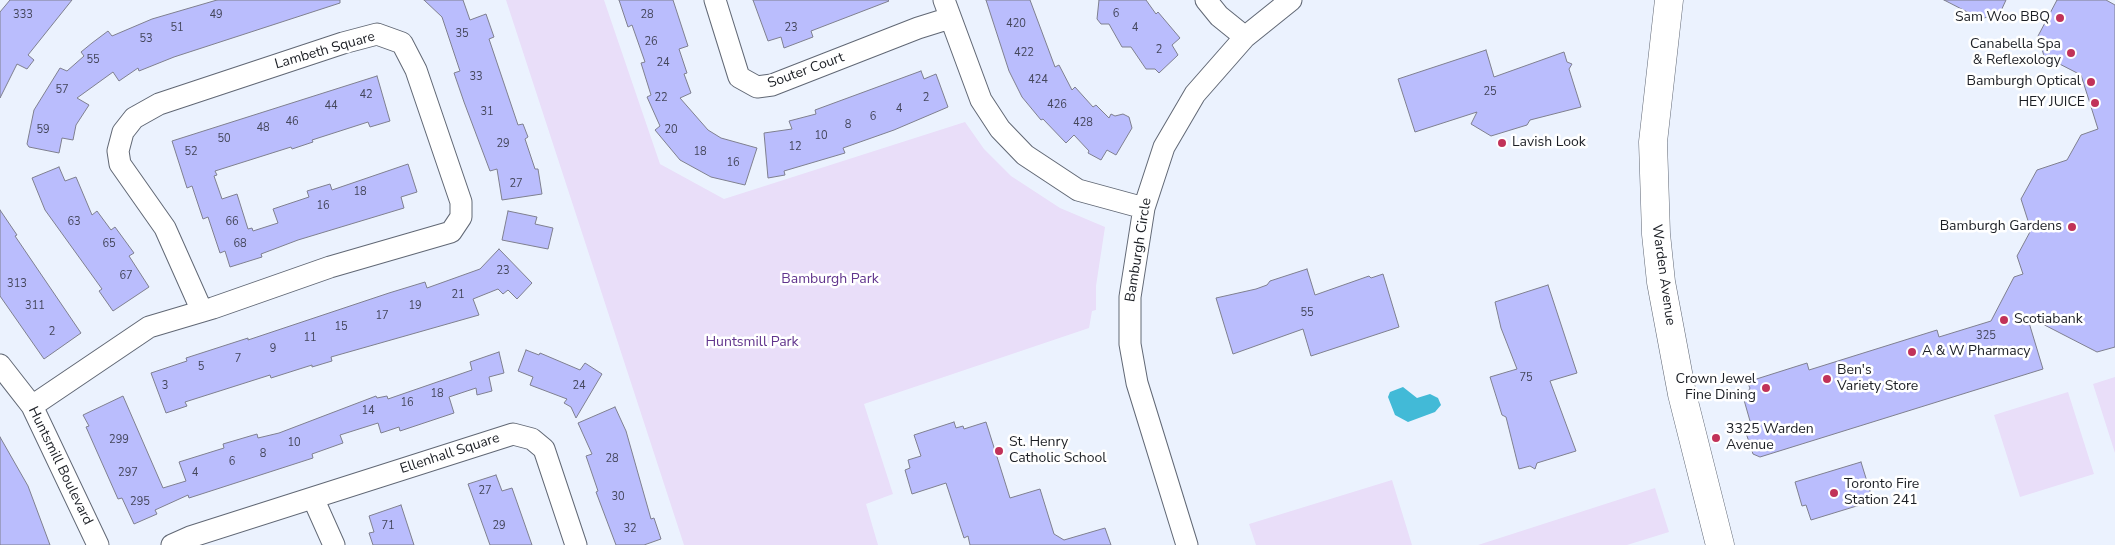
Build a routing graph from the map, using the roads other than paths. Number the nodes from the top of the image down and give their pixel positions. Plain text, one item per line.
1 (715, 0) edge
2 (1206, 0) edge
3 (1291, 0) edge
4 (1669, 0) edge
5 (947, 9) edge
6 (1245, 37) junction
7 (1144, 208) junction
8 (202, 311) junction
9 (0, 365) edge
10 (32, 406) junction
11 (314, 498) junction
12 (98, 545) edge
13 (172, 545) edge
14 (334, 545) edge
15 (576, 545) edge
16 (1187, 545) edge
17 (1720, 545) edge

1 - 5 street, Souter Court
2 - 6 street
3 - 6 street, Bamburgh Circle
4 - 17 main road, Warden Avenue
5 - 7 street
6 - 7 street, Bamburgh Circle
7 - 16 street, Bamburgh Circle
8 - 8 street, Lambeth Square
8 - 10 street, Lambeth Square
9 - 10 street, Huntsmill Boulevard
10 - 12 street, Huntsmill Boulevard
11 - 13 street, Ellenhall Square
11 - 14 street
11 - 15 street, Ellenhall Square

